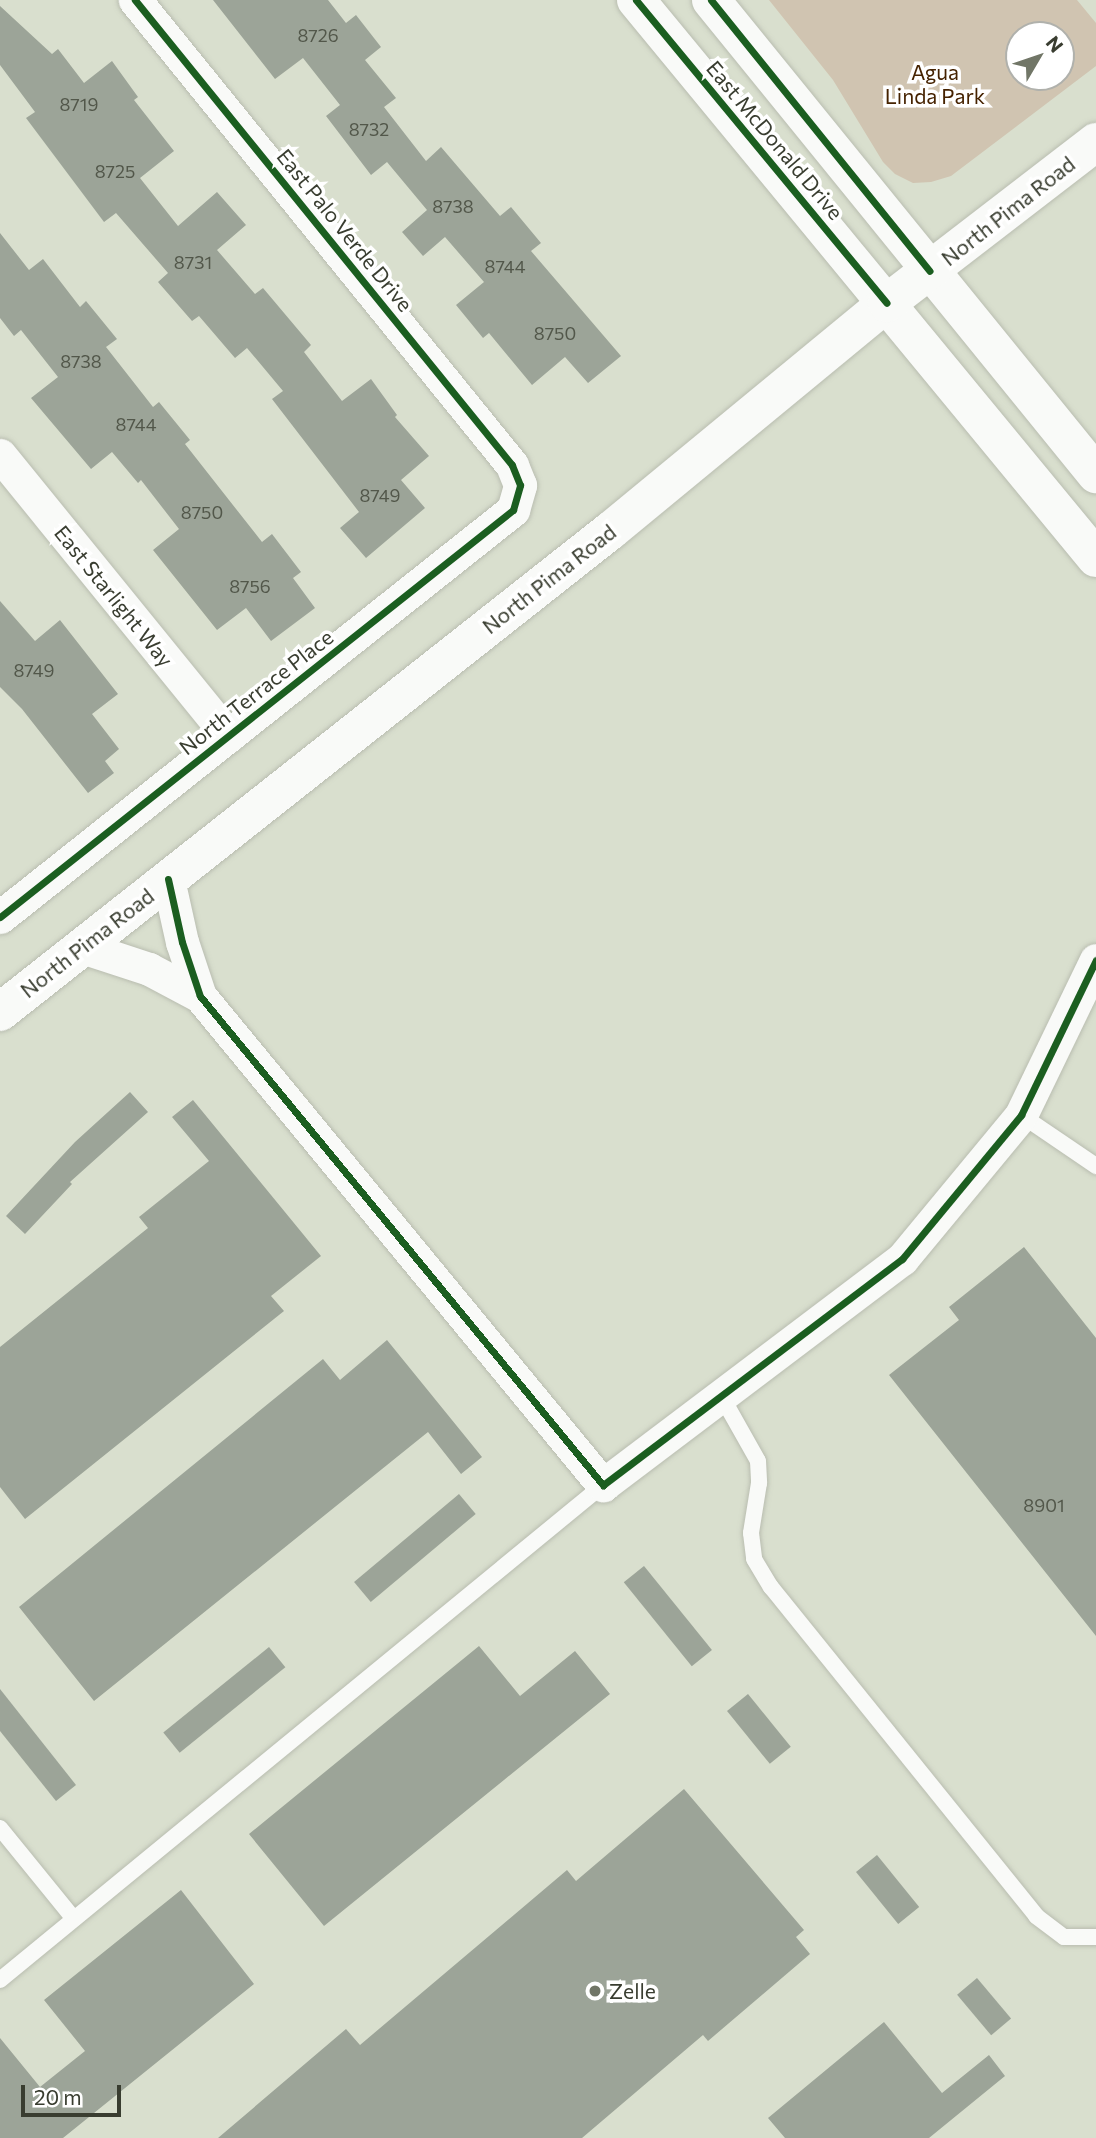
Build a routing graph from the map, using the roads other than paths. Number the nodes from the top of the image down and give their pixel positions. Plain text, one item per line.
1 (135, 0) edge
2 (636, 0) edge
3 (711, 0) edge
4 (1096, 142) edge
5 (930, 271) junction
6 (887, 303) junction
7 (0, 455) edge
8 (1096, 474) edge
9 (520, 485) joint
10 (1096, 558) edge
11 (228, 736) junction
12 (168, 879) junction
13 (0, 917) edge
14 (82, 947) junction
15 (1096, 960) edge
16 (200, 996) junction
17 (0, 1012) edge
18 (1021, 1115) junction
19 (1096, 1166) edge
20 (722, 1397) junction
21 (603, 1485) junction
22 (0, 1828) edge
23 (74, 1919) junction
24 (1096, 1937) edge
25 (0, 1980) edge

1 - 9 street, East Palo Verde Drive
2 - 6 main road, East McDonald Drive
3 - 5 main road, East McDonald Drive
4 - 5 main road, North Pima Road
5 - 6 main road, North Pima Road
5 - 8 main road, East McDonald Drive
6 - 10 main road, East McDonald Drive
6 - 12 main road, North Pima Road
7 - 11 street, East Starlight Way
9 - 11 street, North Terrace Place
11 - 13 street, North Terrace Place
12 - 14 main road, North Pima Road
12 - 16 street
14 - 16 street
14 - 17 main road, North Pima Road
15 - 18 street
16 - 21 street
18 - 19 lane
18 - 20 street
20 - 21 street
20 - 24 lane
21 - 23 lane
22 - 23 lane
23 - 25 lane

